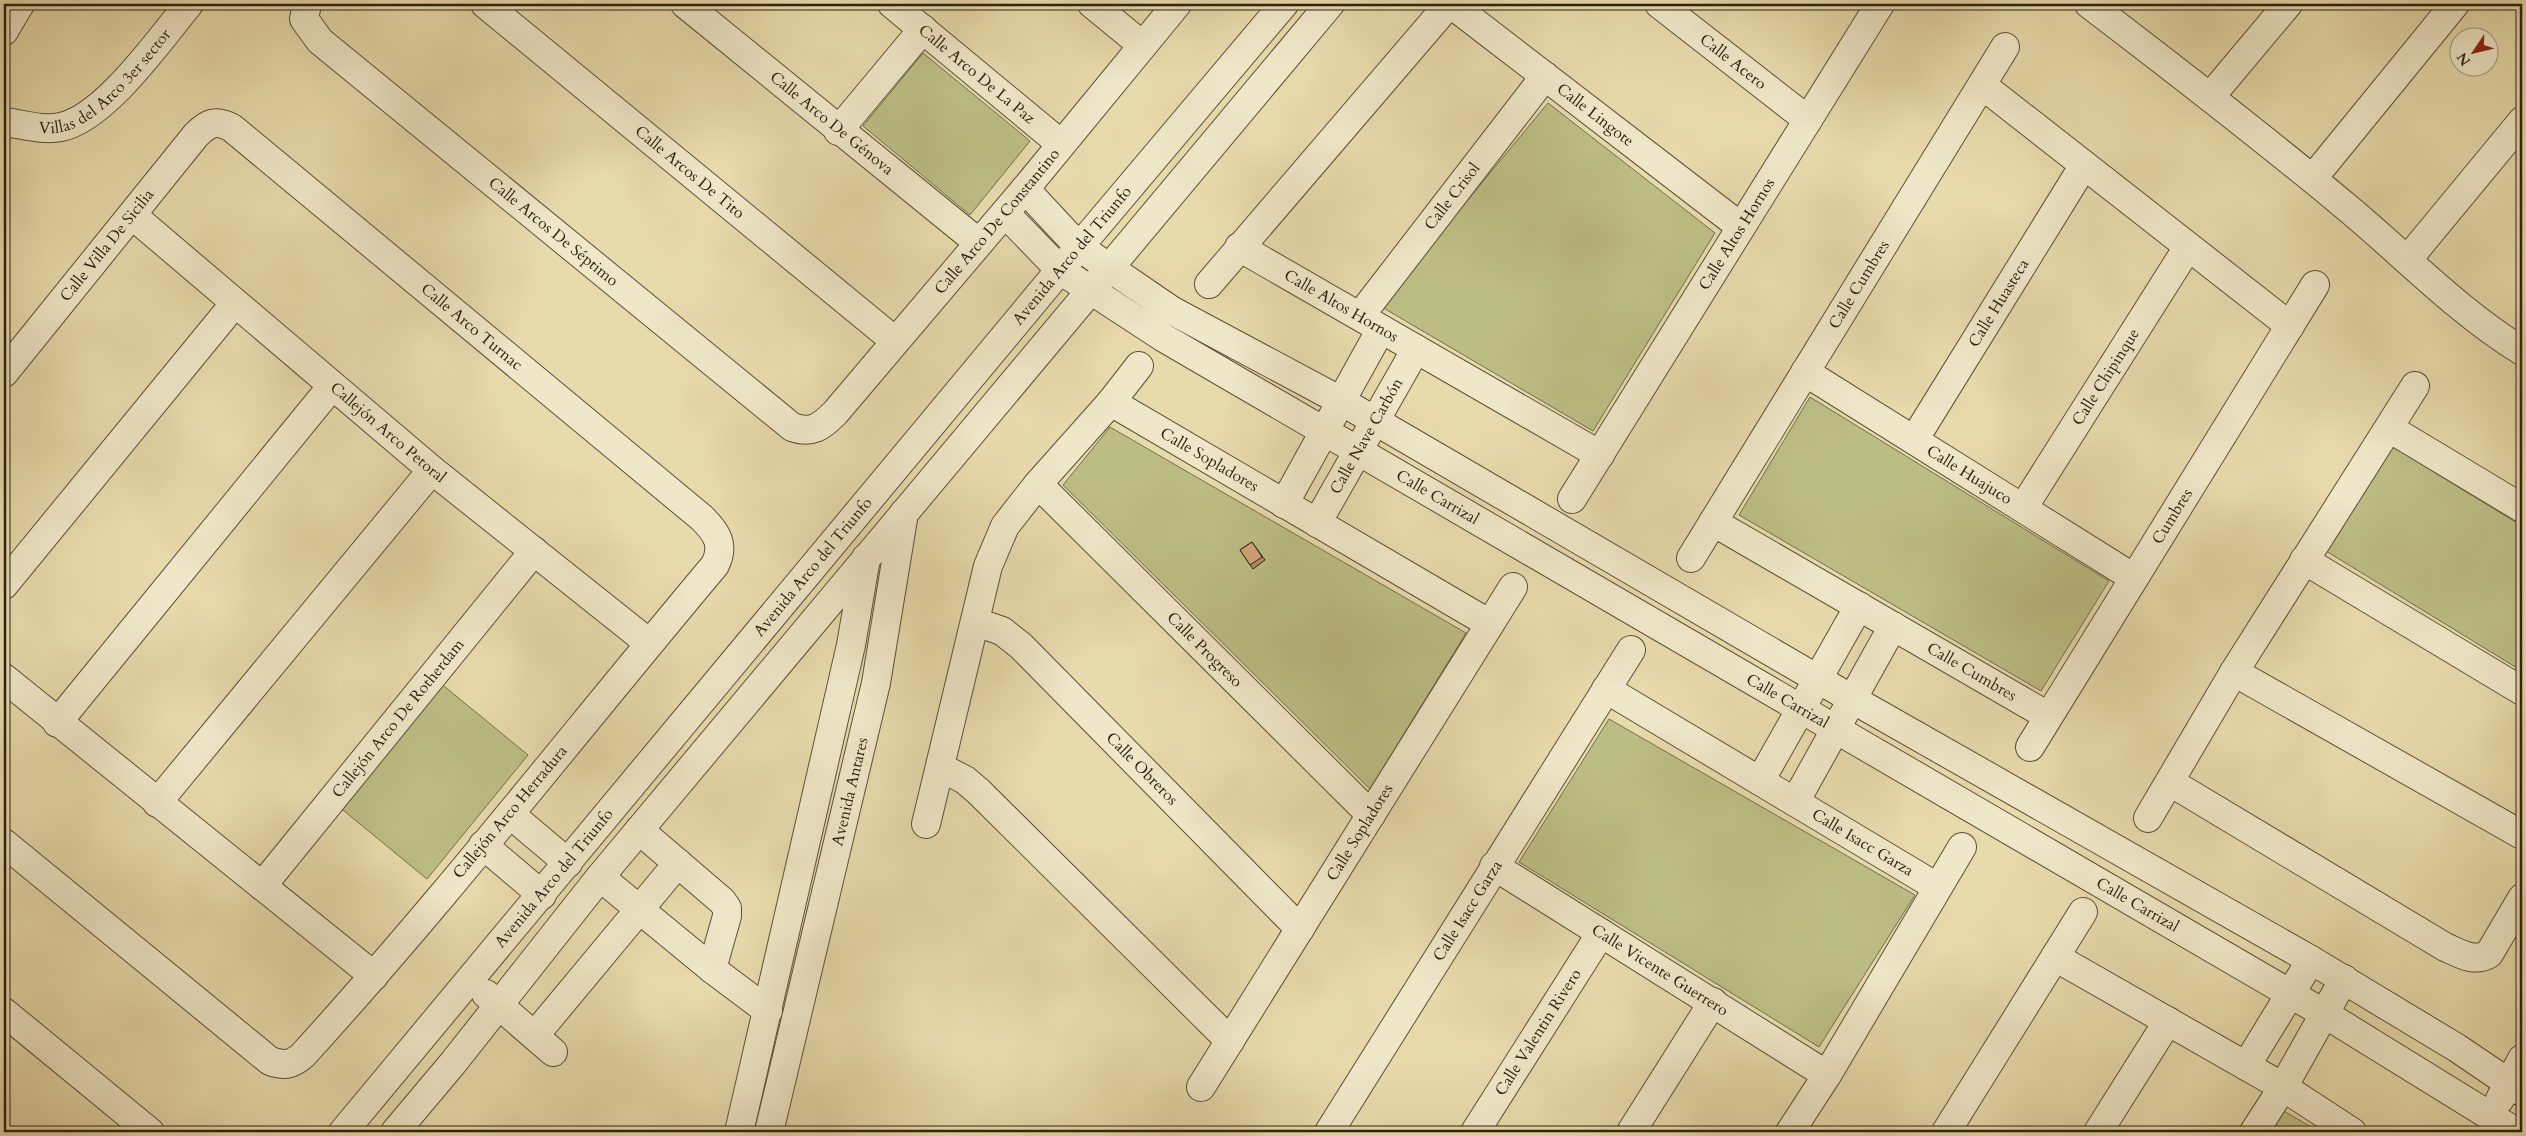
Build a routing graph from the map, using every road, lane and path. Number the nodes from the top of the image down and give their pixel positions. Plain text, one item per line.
1 (20, 4) edge
2 (189, 4) edge
3 (485, 4) edge
4 (685, 4) edge
5 (892, 4) edge
6 (1092, 4) edge
7 (1177, 4) edge
8 (1284, 4) edge
9 (1330, 4) edge
10 (1450, 4) edge
11 (1659, 4) edge
12 (2089, 4) edge
13 (2288, 4) edge
14 (2455, 4) edge
15 (1873, 6) edge
16 (306, 11) edge
17 (2117, 12) edge
18 (923, 29) junction
19 (4, 31) edge
20 (1142, 45) junction
21 (2005, 47) dead end
22 (1545, 76) junction
23 (1982, 85) junction
24 (2210, 97) junction
25 (1808, 120) junction
26 (2522, 121) edge
27 (4, 122) edge
28 (214, 122) joint
29 (838, 131) junction
30 (1061, 144) junction
31 (2084, 165) junction
32 (2313, 178) junction
33 (1025, 189) junction
34 (1005, 213) junction
35 (132, 215) junction
36 (1741, 227) junction
37 (979, 243) junction
38 (2188, 246) junction
39 (1079, 247) junction
40 (1239, 247) junction
41 (2408, 259) junction
42 (1109, 269) junction
43 (1060, 270) junction
44 (1209, 284) dead end
45 (2315, 286) dead end
46 (1091, 291) junction
47 (235, 303) junction
48 (1371, 323) junction
49 (2290, 326) junction
50 (895, 341) junction
51 (1416, 349) junction
52 (2522, 351) edge
53 (1139, 366) dead end
54 (1805, 372) junction
55 (4, 373) edge
56 (332, 386) junction
57 (2415, 386) dead end
58 (1111, 402) junction
59 (1341, 402) junction
60 (1375, 421) junction
61 (2388, 428) junction
62 (811, 431) joint
63 (1324, 431) junction
64 (1914, 440) junction
65 (913, 448) junction
66 (1358, 451) junction
67 (1600, 455) junction
68 (432, 470) junction
69 (1038, 484) junction
70 (874, 494) junction
71 (1572, 499) dead end
72 (1284, 504) junction
73 (2023, 508) junction
74 (2522, 508) edge
75 (904, 513) junction
76 (1713, 522) junction
77 (1317, 523) junction
78 (720, 542) joint
79 (534, 551) junction
80 (866, 557) junction
81 (1690, 558) dead end
82 (2304, 560) junction
83 (2134, 578) junction
84 (4, 585) edge
85 (1513, 587) dead end
86 (1859, 606) junction
87 (976, 622) junction
88 (1490, 624) junction
89 (1893, 626) junction
90 (649, 643) junction
91 (1631, 650) dead end
92 (2234, 672) junction
93 (4, 678) edge
94 (1818, 679) junction
95 (1606, 689) junction
96 (2522, 691) edge
97 (1852, 699) junction
98 (1802, 708) junction
99 (2048, 716) junction
100 (57, 723) junction
101 (1837, 728) junction
102 (2030, 747) dead end
103 (940, 767) junction
104 (1760, 781) junction
105 (2170, 782) junction
106 (1795, 802) junction
107 (157, 803) junction
108 (510, 814) junction
109 (1371, 815) junction
110 (2148, 818) dead end
111 (926, 824) dead end
112 (639, 830) junction
113 (2522, 835) edge
114 (4, 843) edge
115 (484, 845) junction
116 (1962, 847) dead end
117 (568, 863) junction
118 (678, 863) junction
119 (1494, 866) junction
120 (600, 877) junction
121 (262, 886) junction
122 (1937, 887) junction
123 (542, 895) junction
124 (2522, 898) edge
125 (639, 910) junction
126 (2083, 912) dead end
127 (1300, 929) junction
128 (1601, 933) junction
129 (2055, 957) junction
130 (2311, 960) junction
131 (712, 969) junction
132 (374, 976) junction
133 (2344, 979) junction
134 (470, 980) junction
135 (2290, 994) junction
136 (1713, 1002) junction
137 (499, 1005) junction
138 (768, 1011) junction
139 (4, 1012) edge
140 (2325, 1014) junction
141 (2168, 1021) junction
142 (1230, 1041) junction
143 (2522, 1059) edge
144 (2246, 1066) junction
145 (1826, 1075) junction
146 (1201, 1087) dead end
147 (2283, 1087) junction
148 (2515, 1087) edge
149 (2489, 1124) edge
150 (150, 1132) edge
151 (343, 1132) edge
152 (395, 1132) edge
153 (739, 1132) edge
154 (769, 1132) edge
155 (1329, 1132) edge
156 (1475, 1132) edge
157 (1631, 1132) edge
158 (1790, 1132) edge
159 (1946, 1132) edge
160 (2098, 1132) edge
161 (2254, 1132) edge
162 (2352, 1132) edge
163 (2516, 1132) edge

1 - 19 street
2 - 27 street, Villas del Arco 3er sector
3 - 50 street, Calle Arcos De Tito
4 - 29 street, Calle Arco De Génova
5 - 18 street, Calle Arco De La Paz
6 - 20 street
7 - 20 street, Calle Arco De Constantino
8 - 39 street, Avenida Arco del Triunfo
9 - 42 street, Avenida Arco del Triunfo
10 - 22 street, Calle Lingote
10 - 40 street
11 - 25 street, Calle Acero
12 - 17 street
13 - 24 street
14 - 32 street
15 - 25 street, Calle Altos Hornos
16 - 62 street, Calle Arcos De Séptimo
17 - 24 street
18 - 29 street
18 - 30 street, Calle Arco De La Paz
20 - 30 street, Calle Arco De Constantino
21 - 23 street, Calle Cumbres
22 - 36 street, Calle Lingote
22 - 48 street, Calle Crisol
23 - 31 street
23 - 54 street, Calle Cumbres
24 - 32 street
25 - 36 street, Calle Altos Hornos
26 - 41 street
28 - 35 street, Calle Villa De Sicilia
28 - 78 street, Calle Arco Turnac
29 - 37 street, Calle Arco De Génova
30 - 33 street, Calle Arco De Constantino
31 - 38 street
31 - 64 street, Calle Huasteca
32 - 41 street
33 - 34 street, Calle Arco De Constantino
33 - 39 street, Calle Carrizal
34 - 37 street, Calle Arco De Constantino
34 - 43 street, Calle Carrizal
35 - 47 street, Callejón Arco Petoral
35 - 55 street, Calle Villa De Sicilia
36 - 67 street, Calle Altos Hornos
37 - 50 street, Calle Arco De Constantino
38 - 49 street
38 - 73 street, Calle Chipinque
39 - 42 street, Calle Carrizal
39 - 43 street, Avenida Arco del Triunfo
40 - 44 street
40 - 48 street, Calle Altos Hornos
41 - 52 street
42 - 46 street, Avenida Arco del Triunfo
42 - 59 street, Calle Carrizal
43 - 46 street, Calle Carrizal
43 - 65 street, Avenida Arco del Triunfo
45 - 49 street, Cumbres
46 - 63 street, Calle Carrizal
46 - 75 street, Avenida Arco del Triunfo
47 - 56 street, Callejón Arco Petoral
47 - 84 street
48 - 51 street, Calle Altos Hornos
48 - 59 street
49 - 83 street, Cumbres
50 - 62 street, Calle Arco De Constantino
51 - 60 street, Calle Nave Carbón
51 - 67 street, Calle Altos Hornos
53 - 58 street
54 - 64 street, Calle Huajuco
54 - 76 street, Calle Cumbres
56 - 68 street, Callejón Arco Petoral
56 - 100 street
57 - 61 street
58 - 69 street
58 - 72 street, Calle Sopladores
59 - 60 street, Calle Carrizal
59 - 63 street
60 - 66 street, Calle Nave Carbón
60 - 94 street, Calle Carrizal
61 - 74 street
61 - 82 street
63 - 66 street, Calle Carrizal
63 - 72 street
64 - 73 street, Calle Huajuco
65 - 70 street, Avenida Arco del Triunfo
65 - 75 street, Avenida Antares
66 - 77 street, Calle Nave Carbón
66 - 98 street, Calle Carrizal
67 - 71 street, Calle Altos Hornos
68 - 79 street, Callejón Arco Petoral
68 - 107 street
69 - 87 street
69 - 109 street, Calle Progreso
70 - 80 street, Avenida Antares
70 - 117 street, Avenida Arco del Triunfo
72 - 77 street, Calle Sopladores
73 - 83 street, Calle Huajuco
75 - 80 street, Avenida Arco del Triunfo
75 - 154 street, Avenida Antares
76 - 81 street, Calle Cumbres
76 - 86 street, Calle Cumbres
77 - 88 street, Calle Sopladores
78 - 90 street, Callejón Arco Herradura
79 - 90 street, Callejón Arco Petoral
79 - 121 street, Callejón Arco De Rotherdam
80 - 112 street, Avenida Arco del Triunfo
80 - 138 street, Avenida Antares
82 - 92 street
82 - 96 street
83 - 99 street, Cumbres
85 - 88 street, Calle Sopladores
86 - 89 street, Calle Cumbres
86 - 94 street
87 - 103 street
87 - 127 street, Calle Obreros
88 - 109 street, Calle Sopladores
89 - 97 street
89 - 99 street, Calle Cumbres
90 - 108 street, Callejón Arco Herradura
91 - 95 street, Calle Isacc Garza
92 - 105 street
92 - 113 street
93 - 100 street
94 - 97 street, Calle Carrizal
94 - 98 street
95 - 104 street, Calle Isacc Garza
95 - 119 street, Calle Isacc Garza
97 - 101 street
97 - 130 street, Calle Carrizal
98 - 101 street, Calle Carrizal
98 - 104 street
99 - 102 street, Cumbres
100 - 107 street
101 - 106 street
101 - 135 street, Calle Carrizal
103 - 111 street
103 - 142 street
104 - 106 street, Calle Isacc Garza
105 - 110 street
105 - 124 street
106 - 122 street, Calle Isacc Garza
107 - 121 street
108 - 115 street, Callejón Arco Herradura
108 - 117 street
109 - 127 street, Calle Sopladores
112 - 118 street
112 - 120 street, Avenida Arco del Triunfo
114 - 132 street, Callejón Arco Herradura
115 - 123 street
115 - 132 street, Callejón Arco Herradura
116 - 122 street
117 - 123 street, Avenida Arco del Triunfo
118 - 125 street
118 - 131 street
119 - 128 street, Calle Vicente Guerrero
119 - 155 street, Calle Isacc Garza
120 - 125 street
120 - 137 street, Avenida Arco del Triunfo
121 - 132 street
122 - 145 street
123 - 134 street, Avenida Arco del Triunfo
125 - 131 street
125 - 137 street
126 - 129 street
127 - 142 street, Calle Sopladores
128 - 136 street, Calle Vicente Guerrero
128 - 156 street, Calle Valentin Rivero
129 - 141 street
129 - 159 street
130 - 133 street, Calle Carrizal
130 - 135 street
131 - 138 street
133 - 140 street
133 - 148 street, Calle Carrizal
134 - 137 street
134 - 151 street, Avenida Arco del Triunfo
135 - 140 street, Calle Carrizal
135 - 144 street
136 - 145 street, Calle Vicente Guerrero
136 - 157 street
137 - 152 street, Avenida Arco del Triunfo
138 - 153 street, Avenida Antares
139 - 150 street
140 - 147 street
140 - 149 street, Calle Carrizal
141 - 144 street
141 - 160 street
142 - 146 street, Calle Sopladores
143 - 148 street
144 - 147 street
145 - 158 street
147 - 161 street
147 - 162 street
148 - 149 street
149 - 163 street, Calle Carrizal

